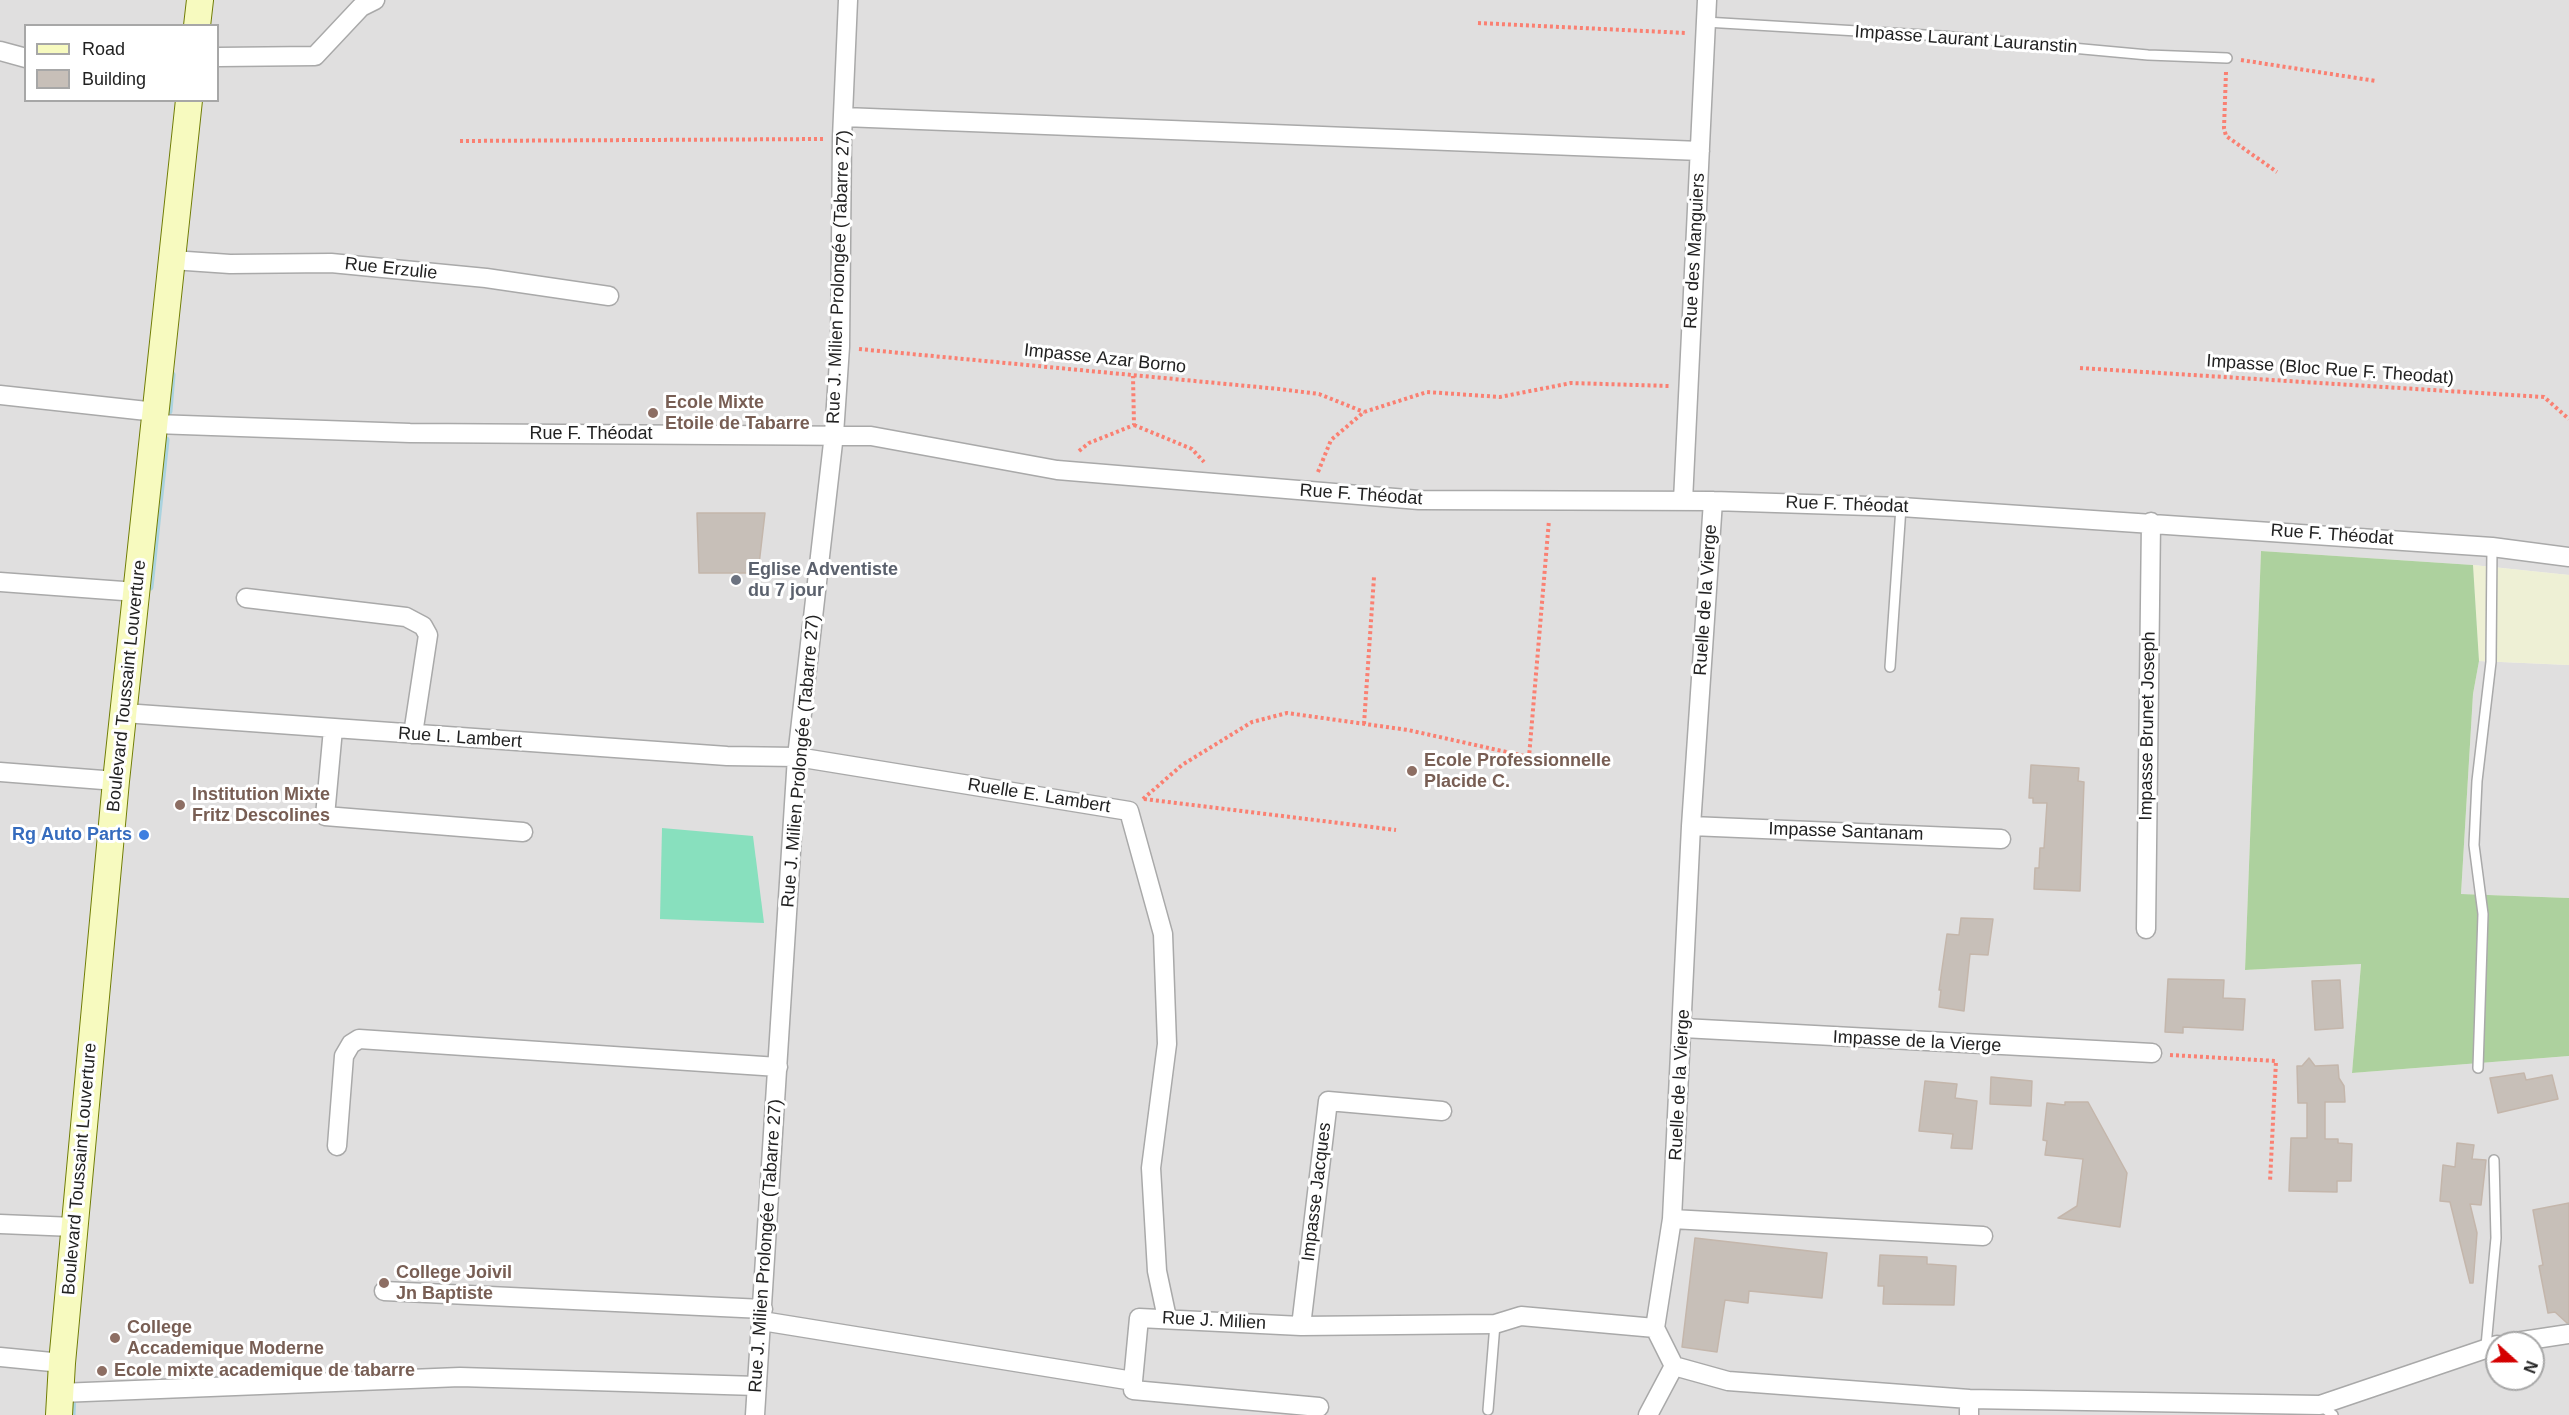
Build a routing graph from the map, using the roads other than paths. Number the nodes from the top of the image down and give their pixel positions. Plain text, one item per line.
1 (200, 0) edge
2 (375, 0) edge
3 (848, 0) edge
4 (1707, 0) edge
5 (197, 24) edge
6 (1705, 28) junction
7 (0, 51) edge
8 (24, 57) edge
9 (219, 57) edge
10 (2227, 58) road end
11 (189, 102) edge
12 (844, 117) junction
13 (1700, 151) junction
14 (172, 260) junction
15 (609, 296) dead end
16 (0, 395) edge
17 (155, 418) junction
18 (834, 434) junction
19 (1683, 501) junction
20 (1713, 501) junction
21 (1901, 507) junction
22 (2151, 522) junction
23 (2492, 547) junction
24 (2569, 557) edge
25 (0, 582) edge
26 (136, 592) junction
27 (246, 598) dead end
28 (1890, 667) dead end
29 (124, 713) junction
30 (333, 729) junction
31 (413, 734) junction
32 (797, 757) junction
33 (0, 772) edge
34 (116, 781) junction
35 (1692, 826) junction
36 (523, 832) dead end
37 (2001, 839) dead end
38 (2146, 929) dead end
39 (1683, 1028) junction
40 (2151, 1053) road end
41 (778, 1067) junction
42 (2478, 1068) dead end
43 (1442, 1111) dead end
44 (337, 1146) dead end
45 (2494, 1160) dead end
46 (1672, 1219) junction
47 (0, 1224) edge
48 (74, 1227) junction
49 (1983, 1236) dead end
50 (384, 1291) dead end
51 (762, 1315) junction
52 (1167, 1318) junction
53 (1495, 1324) junction
54 (1301, 1326) junction
55 (1655, 1328) junction
56 (2493, 1331) edge
57 (2569, 1334) edge
58 (2545, 1338) edge
59 (2485, 1349) edge
60 (0, 1357) edge
61 (62, 1363) junction
62 (1674, 1366) junction
63 (1133, 1381) junction
64 (757, 1386) junction
65 (68, 1399) edge
66 (1319, 1407) dead end
67 (1969, 1407) edge
68 (1488, 1410) dead end
69 (2327, 1410) edge
70 (755, 1415) edge
71 (1648, 1415) edge

1 - 5 main road
2 - 9 street
3 - 12 street, Rue J. Milien Prolongée (Tabarre 27)
4 - 6 street, Rue des Manguiers
6 - 10 lane, Impasse Laurant Lauranstin
6 - 13 street, Rue des Manguiers
7 - 8 street
11 - 14 main road, Boulevard Toussaint Louverture
12 - 13 street
12 - 18 street, Rue J. Milien Prolongée (Tabarre 27)
13 - 19 street, Rue des Manguiers
14 - 15 street, Rue Erzulie
14 - 17 main road, Boulevard Toussaint Louverture
16 - 17 street, Rue F. Théodat
17 - 18 street, Rue F. Théodat
17 - 26 main road, Boulevard Toussaint Louverture
18 - 19 street, Rue F. Théodat
18 - 32 street, Rue J. Milien Prolongée (Tabarre 27)
19 - 20 street, Rue F. Théodat
20 - 21 street, Rue F. Théodat
20 - 35 street, Ruelle de la Vierge
21 - 22 street, Rue F. Théodat
21 - 28 lane
22 - 23 street, Rue F. Théodat
22 - 38 street, Impasse Brunet Joseph
23 - 24 street, Rue F. Théodat
23 - 42 lane
25 - 26 street
26 - 29 main road, Boulevard Toussaint Louverture
27 - 31 street
29 - 30 street, Rue L. Lambert
29 - 34 main road, Boulevard Toussaint Louverture
30 - 31 street, Rue L. Lambert
30 - 36 street
31 - 32 street, Rue L. Lambert
32 - 41 street, Rue J. Milien Prolongée (Tabarre 27)
32 - 52 street, Ruelle E. Lambert
33 - 34 street
34 - 48 main road, Boulevard Toussaint Louverture
35 - 37 street, Impasse Santanam
35 - 39 street, Ruelle de la Vierge
39 - 40 street, Impasse de la Vierge
39 - 46 street, Ruelle de la Vierge
41 - 44 street
41 - 51 street, Rue J. Milien Prolongée (Tabarre 27)
43 - 54 street, Impasse Jacques
45 - 56 lane
46 - 49 street
46 - 55 street, Ruelle de la Vierge
47 - 48 street
48 - 61 main road, Boulevard Toussaint Louverture
50 - 51 street
51 - 63 street
51 - 64 street, Rue J. Milien Prolongée (Tabarre 27)
52 - 54 street, Rue J. Milien
52 - 63 street, Rue J. Milien
53 - 54 street, Rue J. Milien
53 - 55 street, Rue J. Milien
53 - 68 lane
55 - 62 street
57 - 58 street
59 - 69 street
60 - 61 street
61 - 65 main road, Boulevard Toussaint Louverture
62 - 67 street
62 - 71 street
63 - 66 street
64 - 65 street
64 - 70 street, Rue J. Milien Prolongée (Tabarre 27)
67 - 69 street

